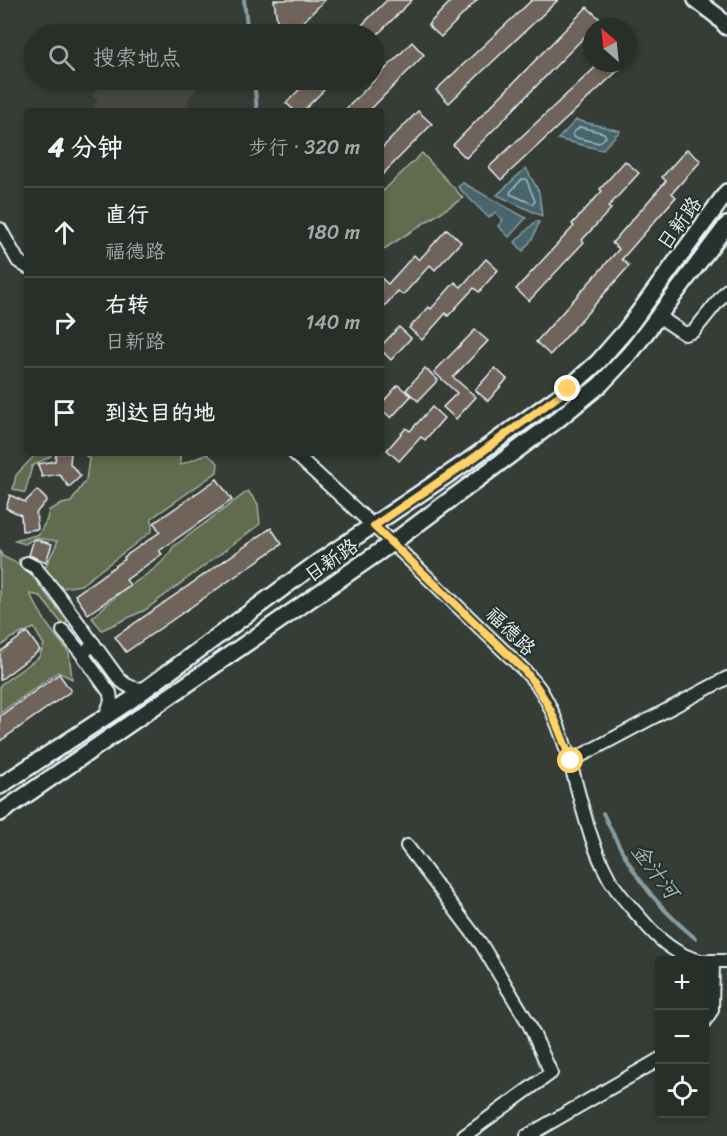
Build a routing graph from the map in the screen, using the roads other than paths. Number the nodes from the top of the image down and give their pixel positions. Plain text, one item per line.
1 (696, 0) edge
2 (727, 27) edge
3 (727, 192) edge
4 (727, 225) edge
5 (0, 229) edge
6 (24, 265) edge
7 (727, 290) edge
8 (658, 316) junction
9 (297, 456) edge
10 (374, 526) junction
11 (392, 543) junction
12 (27, 563) dead end
13 (63, 631) dead end
14 (94, 644) junction
15 (82, 654) junction
16 (727, 678) edge
17 (146, 689) junction
18 (105, 718) junction
19 (71, 740) junction
20 (571, 761) junction
21 (58, 773) junction
22 (0, 786) edge
23 (0, 793) edge
24 (0, 813) edge
25 (0, 820) edge
26 (407, 846) dead end
27 (686, 956) edge
28 (727, 961) edge
29 (709, 962) edge
30 (709, 1015) edge
31 (655, 1062) edge
32 (464, 1136) edge
33 (527, 1136) edge

1 - 2 main road
3 - 10 main road, 日新路
4 - 8 main road, 日新路
5 - 6 street
7 - 8 street
8 - 11 main road, 日新路
9 - 10 street, 福德路
10 - 11 street, 福德路
10 - 17 main road, 日新路
11 - 20 street, 福德路
11 - 21 main road, 日新路
12 - 14 street
13 - 15 street
14 - 15 street
14 - 17 street
15 - 18 street
16 - 20 street
17 - 18 main road, 日新路
18 - 19 main road, 日新路
19 - 22 main road, 日新路
19 - 23 main road, 日新路
20 - 27 street, 福德路
21 - 24 main road, 日新路
21 - 25 main road, 日新路
26 - 32 street
28 - 29 street
29 - 30 street
31 - 33 street

